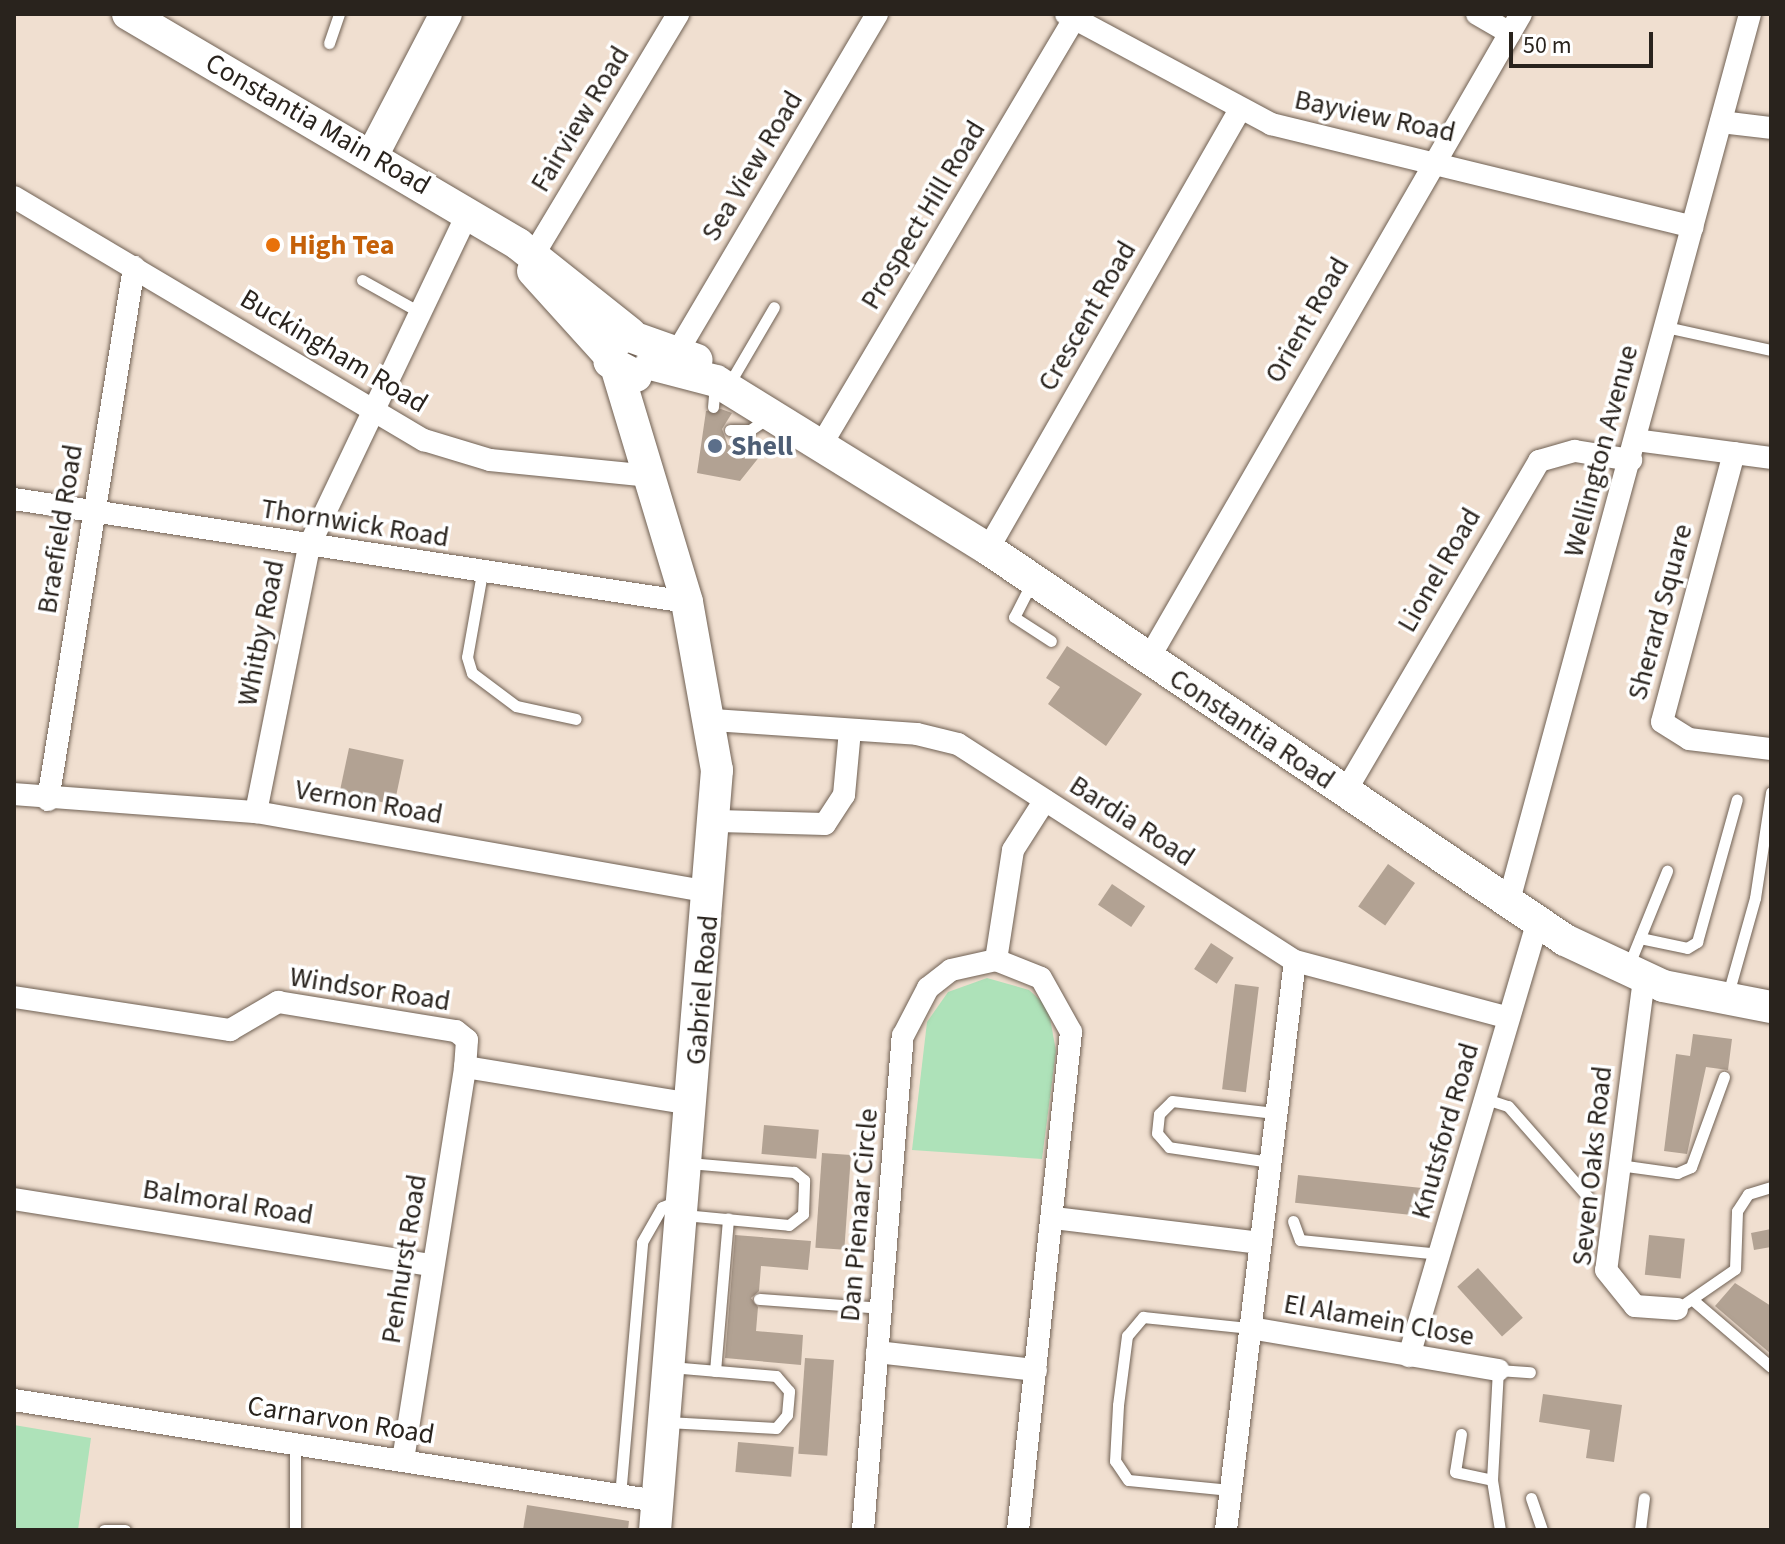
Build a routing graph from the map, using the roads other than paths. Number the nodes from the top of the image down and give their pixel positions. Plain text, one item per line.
1 (128, 14) edge
2 (339, 14) edge
3 (446, 14) edge
4 (678, 14) edge
5 (877, 14) edge
6 (1477, 14) edge
7 (1750, 14) edge
8 (1072, 16) edge
9 (163, 23) edge
10 (1515, 23) edge
11 (329, 43) dead end
12 (1238, 113) junction
13 (1721, 122) junction
14 (1771, 128) edge
15 (373, 154) junction
16 (1434, 158) junction
17 (14, 197) edge
18 (468, 213) junction
19 (1693, 227) junction
20 (506, 237) junction
21 (534, 254) junction
22 (134, 267) junction
23 (362, 280) dead end
24 (774, 307) dead end
25 (422, 314) junction
26 (1666, 327) junction
27 (1771, 350) edge
28 (639, 355) junction
29 (737, 398) junction
30 (375, 410) junction
31 (730, 430) dead end
32 (820, 447) junction
33 (1634, 450) junction
34 (1734, 453) junction
35 (1771, 458) edge
36 (648, 467) junction
37 (14, 499) edge
38 (94, 513) junction
39 (309, 546) junction
40 (988, 549) junction
41 (482, 573) junction
42 (1034, 580) junction
43 (687, 602) junction
44 (1051, 641) dead end
45 (1149, 658) junction
46 (576, 719) dead end
47 (713, 720) junction
48 (850, 730) junction
49 (1771, 749) edge
50 (1345, 792) junction
51 (1771, 792) edge
52 (14, 794) edge
53 (1737, 799) dead end
54 (48, 800) junction
55 (1045, 800) junction
56 (256, 812) junction
57 (718, 821) junction
58 (1667, 871) dead end
59 (711, 892) junction
60 (1508, 904) junction
61 (1537, 923) junction
62 (1640, 938) junction
63 (996, 960) junction
64 (1295, 961) junction
65 (1635, 975) junction
66 (14, 997) edge
67 (1723, 1001) junction
68 (1771, 1007) edge
69 (1509, 1018) junction
70 (465, 1067) junction
71 (1724, 1077) dead end
72 (1486, 1099) junction
73 (692, 1104) junction
74 (1274, 1113) junction
75 (1270, 1162) junction
76 (687, 1163) junction
77 (1619, 1165) junction
78 (1771, 1187) edge
79 (1588, 1197) dead end
80 (14, 1199) edge
81 (683, 1207) junction
82 (1054, 1218) junction
83 (728, 1219) junction
84 (1293, 1221) dead end
85 (1260, 1243) junction
86 (1440, 1254) junction
87 (433, 1265) junction
88 (759, 1299) dead end
89 (1685, 1305) junction
90 (881, 1308) junction
91 (1250, 1328) junction
92 (877, 1352) junction
93 (1409, 1356) junction
94 (669, 1367) junction
95 (1771, 1367) edge
96 (1036, 1370) junction
97 (1498, 1370) junction
98 (715, 1371) junction
99 (1530, 1372) dead end
100 (14, 1400) edge
101 (664, 1422) junction
102 (1461, 1434) dead end
103 (295, 1443) junction
104 (403, 1460) junction
105 (1492, 1480) junction
106 (1230, 1490) junction
107 (620, 1496) junction
108 (1531, 1498) dead end
109 (1644, 1498) dead end
110 (656, 1515) edge
111 (104, 1530) edge
112 (125, 1530) edge
113 (295, 1530) edge
114 (863, 1530) edge
115 (1018, 1530) edge
116 (1226, 1530) edge
117 (1500, 1530) edge
118 (1542, 1530) edge
119 (1640, 1530) edge

1 - 9 main road, Constantia Main Road
2 - 11 lane
3 - 15 main road
4 - 21 street, Fairview Road
5 - 28 street, Sea View Road
6 - 10 street
7 - 13 street, Wellington Avenue
8 - 12 street, Bayview Road
8 - 32 street, Prospect Hill Road
9 - 15 main road, Constantia Main Road
10 - 16 street, Orient Road
12 - 16 street, Bayview Road
12 - 40 street, Crescent Road
13 - 14 street
13 - 19 street, Wellington Avenue
15 - 18 main road, Constantia Main Road
16 - 19 street, Bayview Road
16 - 45 street, Orient Road
17 - 22 street, Buckingham Road
18 - 20 main road, Constantia Main Road
18 - 25 street, Whitby Road
19 - 26 street, Wellington Avenue
20 - 21 main road, Constantia Main Road
20 - 28 main road, Constantia Main Road
21 - 28 main road, Constantia Main Road
22 - 30 street, Buckingham Road
22 - 38 street, Braefield Road
23 - 25 lane
24 - 29 lane
25 - 30 street, Whitby Road
26 - 27 lane
26 - 33 street, Wellington Avenue
28 - 29 main road, Constantia Road
28 - 36 main road, Gabriel Road
29 - 31 lane
29 - 32 main road, Constantia Road
30 - 36 street, Buckingham Road
30 - 39 street, Whitby Road
32 - 40 main road, Constantia Road
33 - 34 street, Lionel Road
33 - 50 street, Lionel Road
33 - 60 street, Wellington Avenue
34 - 35 street, Lionel Road
34 - 49 street, Sherard Square
36 - 43 main road, Gabriel Road
37 - 38 street, Thornwick Road
38 - 39 street, Thornwick Road
38 - 54 street, Braefield Road
39 - 41 street, Thornwick Road
39 - 56 street, Whitby Road
40 - 42 main road, Constantia Road
41 - 43 street, Thornwick Road
41 - 46 lane
42 - 44 lane
42 - 45 main road, Constantia Road
43 - 47 main road, Gabriel Road
45 - 50 main road, Constantia Road
47 - 48 street, Bardia Road
47 - 57 main road, Gabriel Road
48 - 55 street, Bardia Road
48 - 57 street
50 - 60 main road, Constantia Road
51 - 67 lane
52 - 54 street, Vernon Road
53 - 62 lane
54 - 56 street, Vernon Road
55 - 63 street
55 - 64 street, Bardia Road
56 - 59 street, Vernon Road
57 - 59 main road, Gabriel Road
58 - 62 lane
59 - 73 main road, Gabriel Road
60 - 61 main road, Constantia Road
61 - 65 main road, Constantia Road
61 - 69 street, Knutsford Road
62 - 65 lane
63 - 82 street
63 - 90 street, Dan Pienaar Circle
64 - 69 street, Bardia Road
64 - 74 street
65 - 67 main road, Constantia Road
65 - 77 street, Seven Oaks Road
66 - 70 street, Windsor Road
67 - 68 main road, Constantia Road
69 - 72 street, Knutsford Road
70 - 73 street
70 - 87 street, Penhurst Road
71 - 77 lane
72 - 79 lane
72 - 86 street, Knutsford Road
73 - 76 main road, Gabriel Road
74 - 75 street
74 - 75 lane
75 - 85 street
76 - 81 main road, Gabriel Road
76 - 83 lane
77 - 89 street, Seven Oaks Road
78 - 89 lane
80 - 87 street, Balmoral Road
81 - 83 lane
81 - 94 main road, Gabriel Road
81 - 107 lane
82 - 85 street
82 - 96 street
83 - 98 lane
84 - 86 lane
85 - 91 street
86 - 93 street, Knutsford Road
87 - 104 street, Penhurst Road
88 - 90 lane
89 - 95 lane
90 - 92 street, Dan Pienaar Circle
91 - 93 street, El Alamein Close
91 - 106 street
91 - 106 lane
92 - 96 street
92 - 114 street, Dan Pienaar Circle
93 - 97 street, El Alamein Close
94 - 98 lane
94 - 101 main road, Gabriel Road
96 - 115 street
97 - 99 lane
97 - 105 lane
98 - 101 lane
100 - 103 street, Carnarvon Road
101 - 110 main road, Gabriel Road
102 - 105 lane
103 - 104 street, Carnarvon Road
103 - 113 lane
104 - 107 street, Carnarvon Road
105 - 117 lane
106 - 116 street
107 - 110 street, Carnarvon Road
108 - 118 lane
109 - 119 lane
111 - 112 lane

